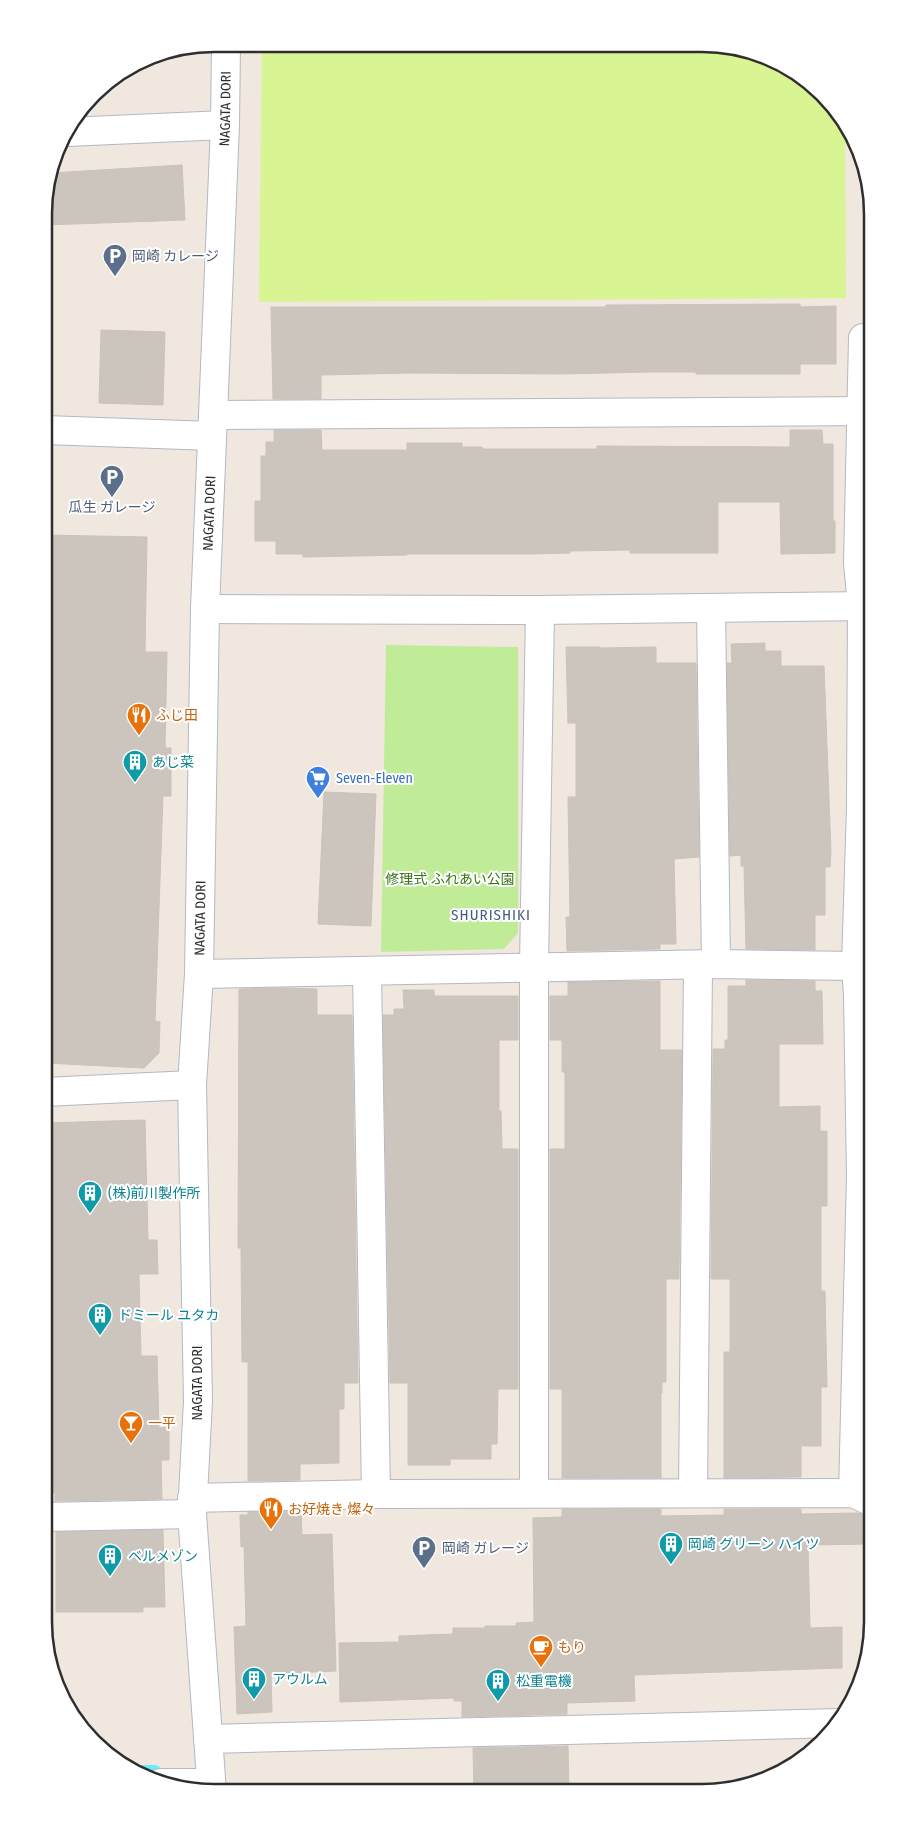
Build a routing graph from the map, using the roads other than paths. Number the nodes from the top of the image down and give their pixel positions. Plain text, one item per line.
1 (226, 52) edge
2 (226, 124) junction
3 (76, 132) edge
4 (862, 338) dead end
5 (864, 366) edge
6 (864, 411) edge
7 (212, 425) junction
8 (53, 430) edge
9 (864, 465) edge
10 (864, 590) edge
11 (864, 606) edge
12 (711, 608) junction
13 (204, 610) junction
14 (540, 610) junction
15 (864, 858) edge
16 (707, 964) junction
17 (534, 966) junction
18 (856, 966) junction
19 (367, 971) junction
20 (199, 974) junction
21 (863, 990) edge
22 (192, 1085) junction
23 (52, 1092) edge
24 (863, 1404) edge
25 (534, 1493) junction
26 (693, 1493) junction
27 (376, 1494) junction
28 (862, 1497) edge
29 (192, 1506) junction
30 (52, 1516) edge
31 (828, 1723) edge
32 (208, 1739) junction
33 (212, 1784) edge

1 - 2 street, NAGATA DORI
2 - 3 street
2 - 7 street, NAGATA DORI
4 - 5 street
6 - 7 street
7 - 8 street
7 - 13 street, NAGATA DORI
9 - 10 street
11 - 12 street
12 - 14 street
12 - 16 street
13 - 14 street
13 - 20 street, NAGATA DORI
14 - 17 street
15 - 18 street
16 - 17 street
16 - 18 street
16 - 26 street
17 - 19 street
17 - 25 street
18 - 21 street
19 - 20 street
19 - 27 street
20 - 22 street, NAGATA DORI
22 - 23 street
22 - 29 street, NAGATA DORI
24 - 28 street
25 - 26 street
25 - 27 street
26 - 28 street
27 - 29 street
29 - 30 street
29 - 32 street, NAGATA DORI
31 - 32 street
32 - 33 street, NAGATA DORI

